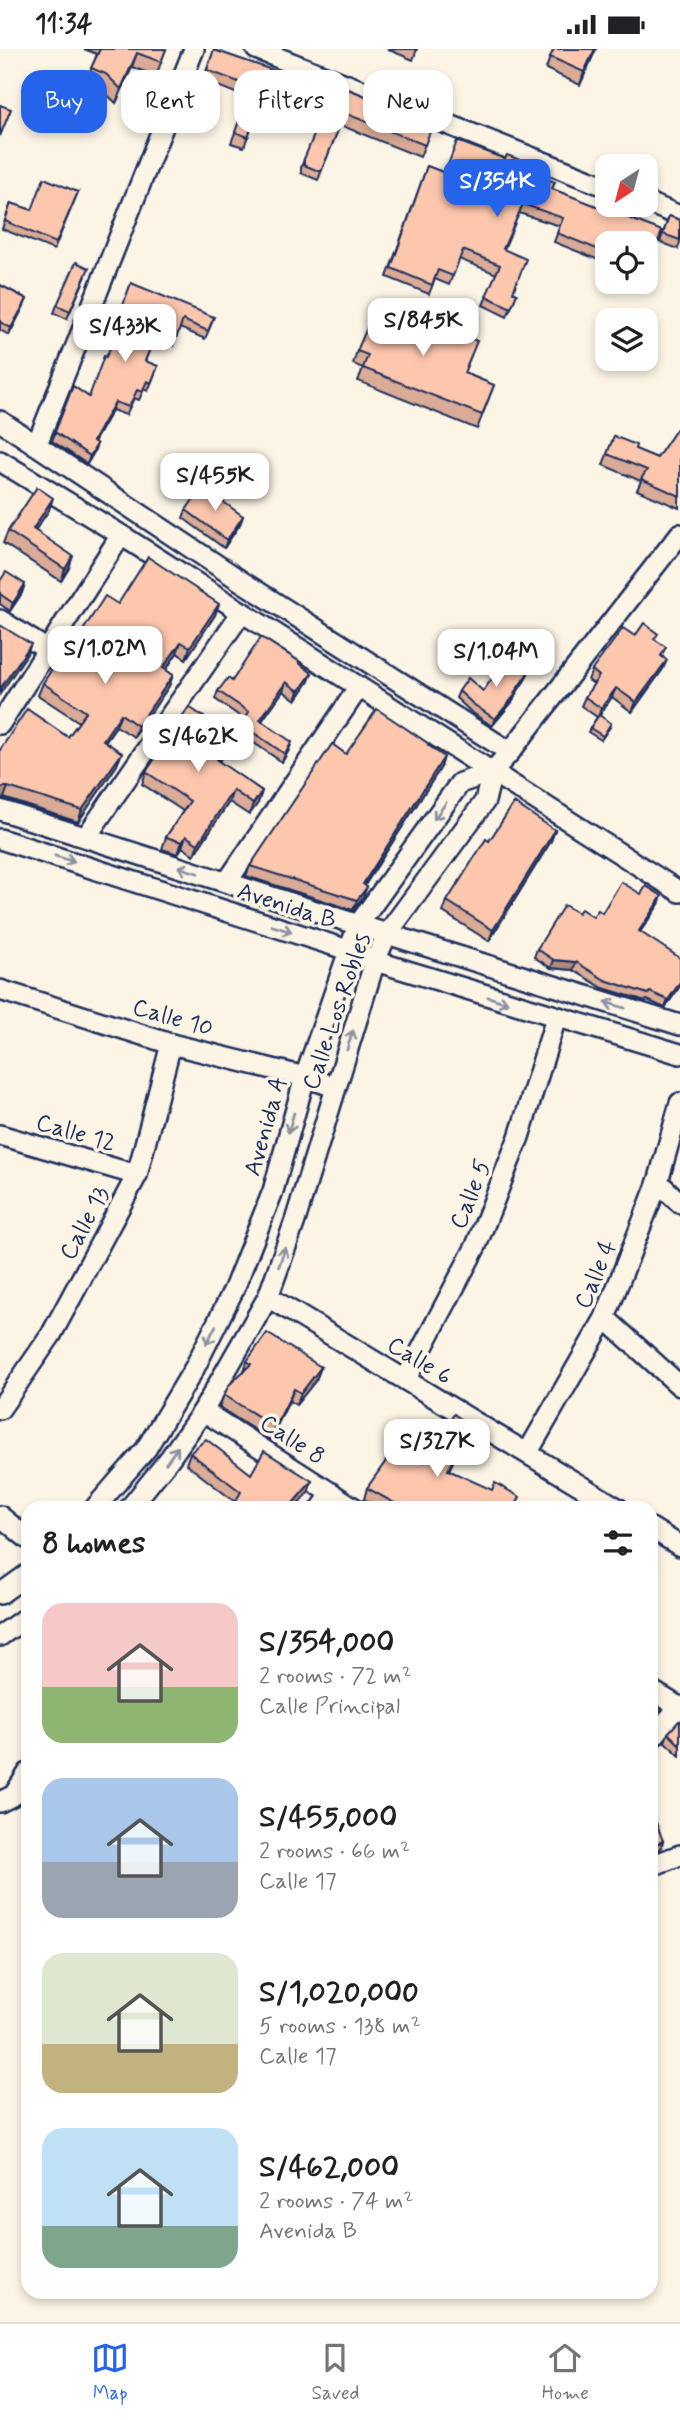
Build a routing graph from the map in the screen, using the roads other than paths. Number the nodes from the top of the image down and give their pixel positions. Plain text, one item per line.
1 (194, 49) edge
2 (256, 49) edge
3 (595, 182) edge
4 (658, 207) edge
5 (680, 216) edge
6 (0, 421) edge
7 (37, 443) junction
8 (0, 461) edge
9 (680, 534) edge
10 (121, 535) junction
11 (242, 613) junction
12 (0, 620) edge
13 (46, 649) junction
14 (359, 687) junction
15 (0, 725) edge
16 (510, 752) junction
17 (492, 772) junction
18 (0, 810) edge
19 (86, 837) junction
20 (0, 839) edge
21 (227, 882) junction
22 (680, 893) edge
23 (358, 925) junction
24 (387, 935) junction
25 (348, 950) junction
26 (375, 961) junction
27 (0, 991) edge
28 (556, 1018) junction
29 (680, 1025) edge
30 (172, 1044) junction
31 (680, 1054) edge
32 (304, 1077) junction
33 (335, 1087) junction
34 (680, 1103) edge
35 (1, 1137) edge
36 (137, 1175) junction
37 (657, 1182) junction
38 (680, 1203) edge
39 (268, 1297) junction
40 (605, 1318) junction
41 (406, 1380) junction
42 (680, 1386) edge
43 (0, 1409) edge
44 (203, 1411) junction
45 (528, 1452) junction
46 (101, 1501) edge
47 (135, 1501) edge
48 (326, 1501) edge
49 (606, 1501) edge
50 (0, 1515) edge
51 (658, 1532) edge
52 (21, 1533) edge
53 (680, 1546) edge
54 (21, 1579) edge
55 (0, 1594) edge
56 (21, 1621) edge
57 (0, 1636) edge
58 (658, 1694) edge
59 (680, 1706) edge
60 (658, 1731) edge
61 (21, 1784) edge
62 (0, 1801) edge
63 (680, 1855) edge
64 (658, 1863) edge

1 - 7 street
2 - 3 street
4 - 5 street
6 - 7 street
7 - 16 street
8 - 10 street
9 - 16 street, Calle Los Robles
10 - 11 street
10 - 13 street
11 - 14 street
11 - 19 street
12 - 13 street
13 - 15 street
14 - 17 street
14 - 21 street
16 - 17 street, Calle Los Robles
17 - 22 street
17 -> 23 street, Avenida A
17 - 24 street, Calle Los Robles
18 - 19 street, Avenida B
21 -> 19 street, Avenida B
20 -> 25 street, Avenida B
21 - 23 street, Avenida B
23 - 24 street, Avenida B
23 - 25 street, Avenida A
24 - 26 street, Calle Los Robles
29 -> 24 street, Avenida B
25 - 26 street, Avenida B
25 - 32 street, Avenida A
26 -> 28 street, Avenida B
33 -> 26 street, Calle Los Robles
27 - 30 street, Calle 10
28 - 31 street, Avenida B
28 - 41 street, Calle 5
30 - 32 street, Calle 10
30 - 36 street, Calle 13
32 - 33 street, Calle 10
32 -> 46 street, Avenida A
39 -> 33 street, Calle Los Robles
34 - 37 street, Calle 4
35 - 36 street, Calle 12
36 - 43 street, Calle 13
37 - 38 street
37 - 40 street, Calle 4
39 - 41 street, Calle 6
39 - 44 street, Calle Los Robles
40 - 42 street
40 - 45 street, Calle 4
41 - 45 street, Calle 6
47 -> 44 street, Calle Los Robles
44 - 48 street, Calle 8
45 - 49 street, Calle 6
50 - 52 street
51 - 53 street
54 - 55 street
56 - 57 street
58 - 59 street
59 - 60 street
61 - 62 street
63 - 64 street

